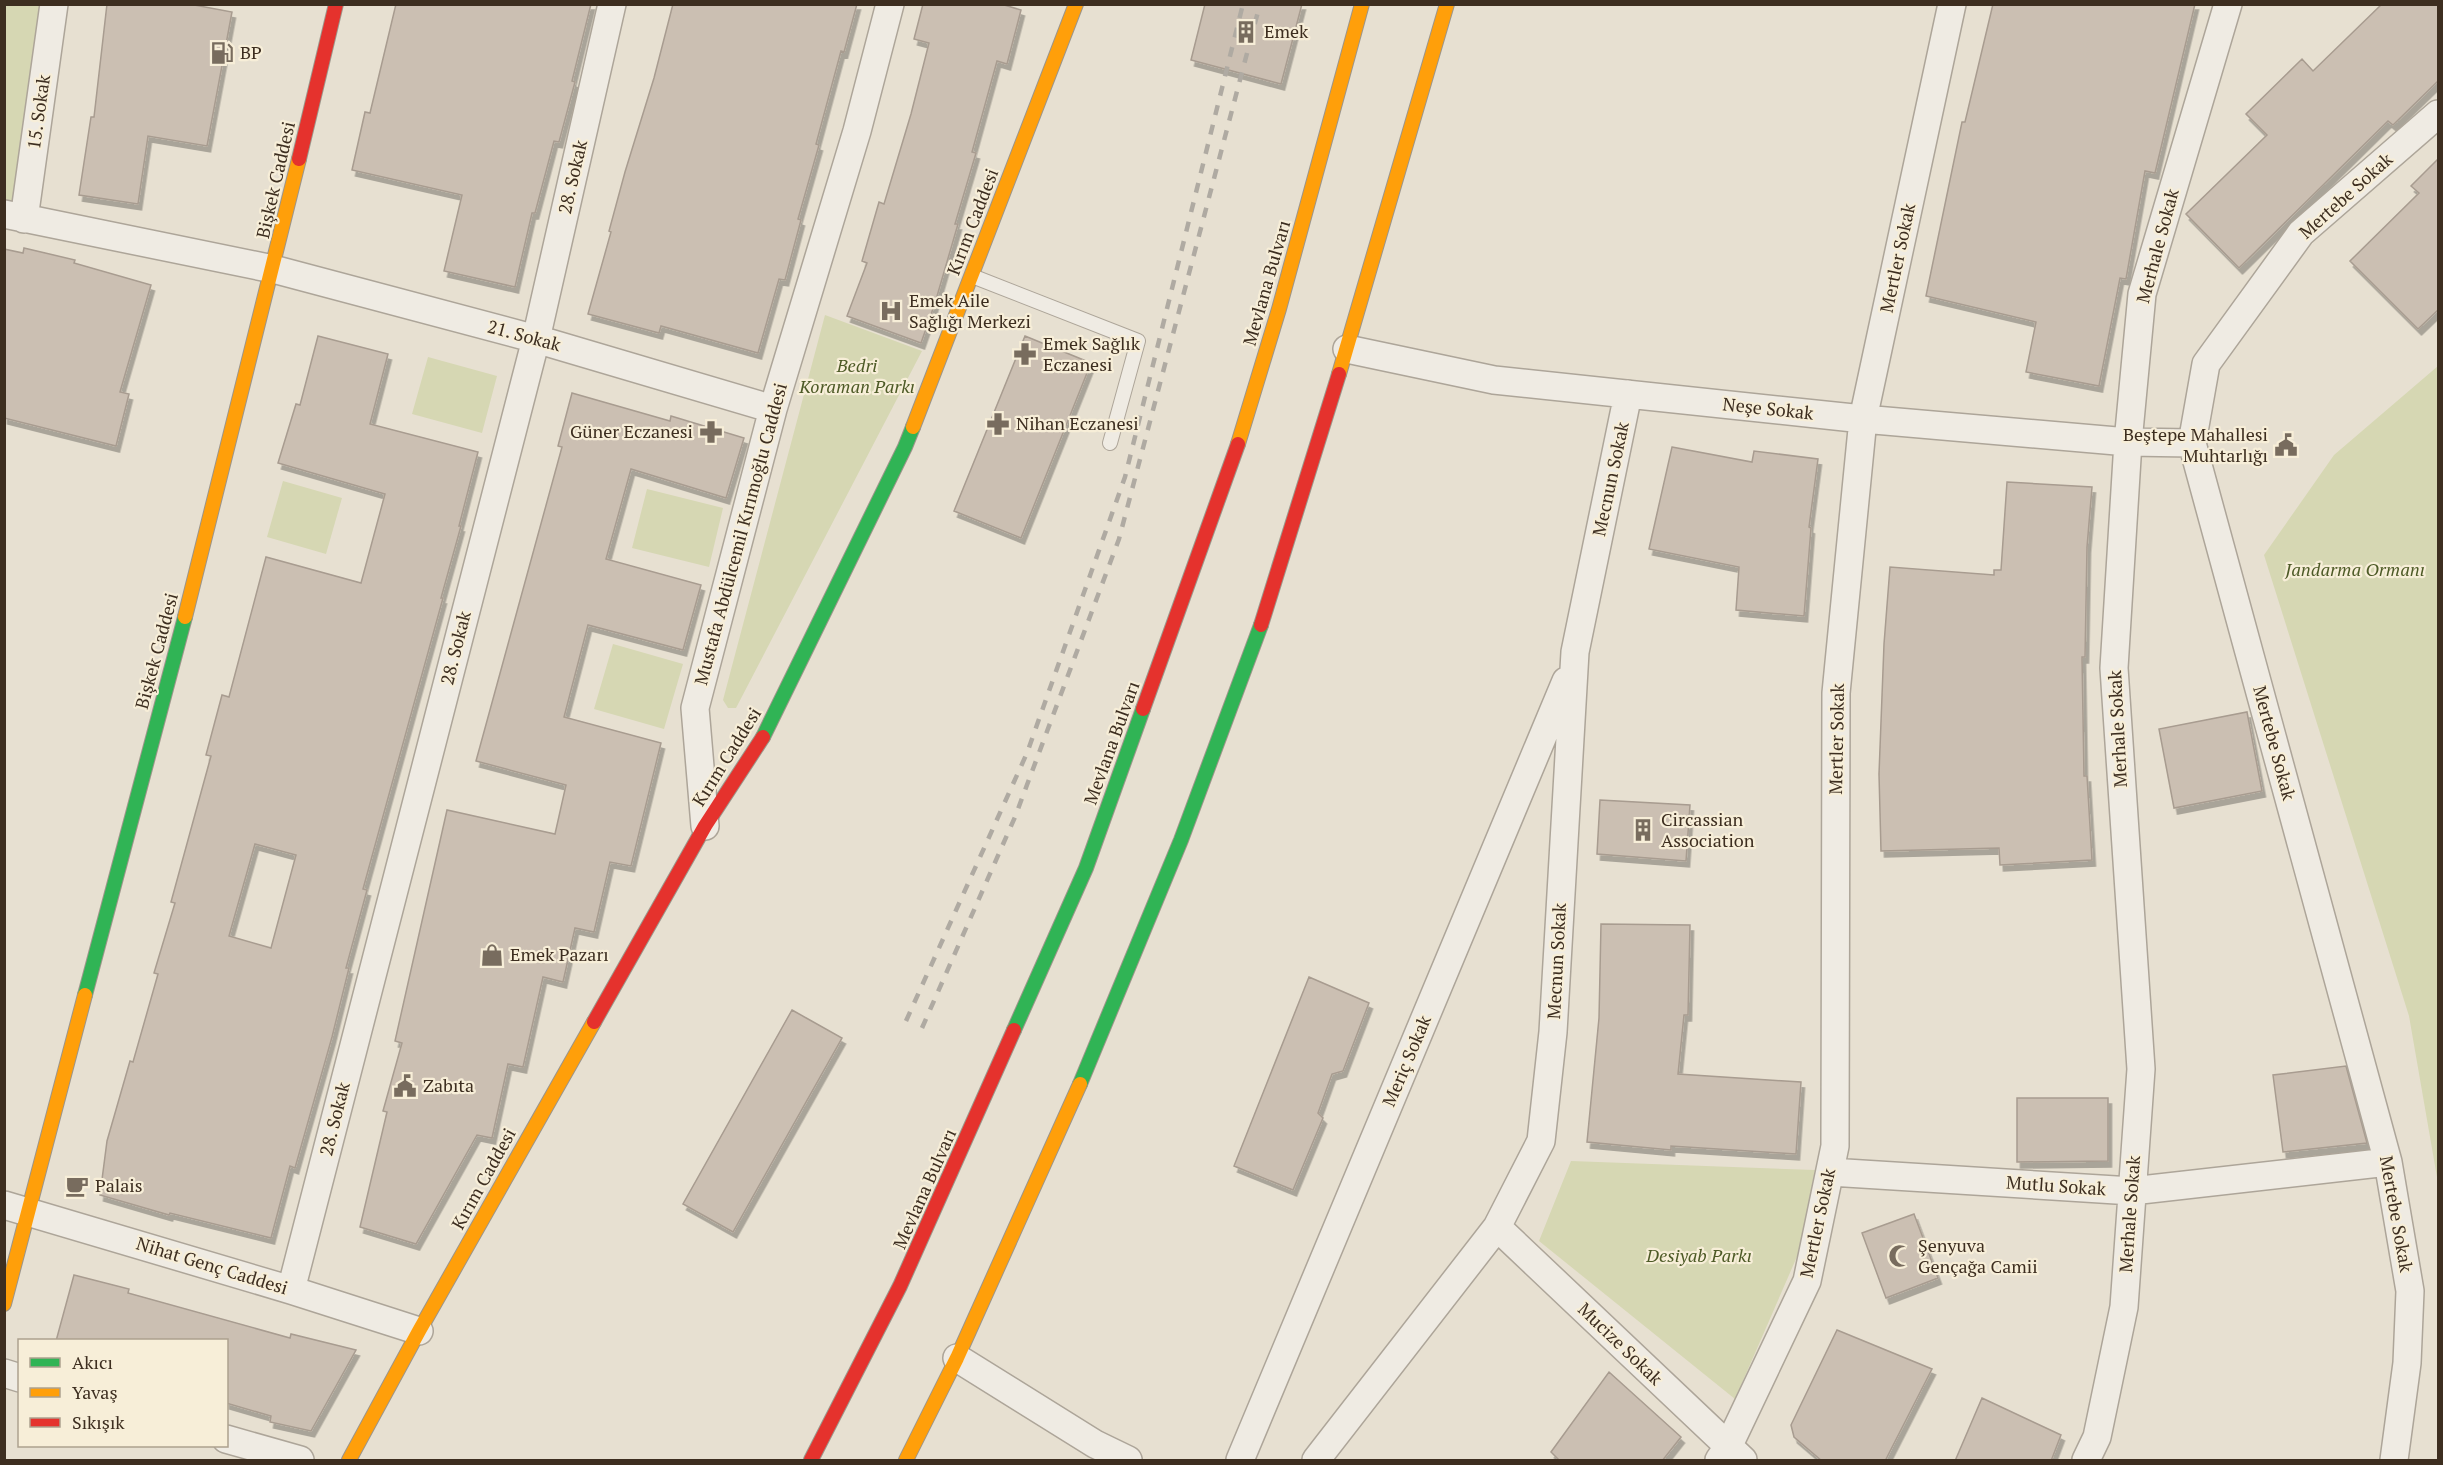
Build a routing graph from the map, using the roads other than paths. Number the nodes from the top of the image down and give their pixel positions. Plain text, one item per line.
1 (54, 4) edge
2 (336, 4) edge
3 (612, 4) edge
4 (890, 4) edge
5 (1076, 4) edge
6 (1362, 4) edge
7 (1447, 4) edge
8 (1952, 4) edge
9 (2229, 4) edge
10 (2439, 114) edge
11 (14, 216) edge
12 (273, 269) junction
13 (972, 276) junction
14 (536, 339) junction
15 (1347, 349) junction
16 (1628, 394) junction
17 (773, 409) junction
18 (1863, 419) junction
19 (2128, 442) junction
20 (1110, 443) dead end
21 (2192, 443) junction
22 (1575, 661) junction
23 (705, 826) junction
24 (2388, 1162) junction
25 (1830, 1172) junction
26 (2132, 1191) junction
27 (4, 1205) edge
28 (30, 1211) junction
29 (1497, 1227) junction
30 (291, 1290) junction
31 (4, 1304) edge
32 (419, 1331) junction
33 (957, 1358) junction
34 (228, 1440) edge
35 (1730, 1456) edge
36 (300, 1461) edge
37 (349, 1461) edge
38 (811, 1461) edge
39 (906, 1461) edge
40 (1128, 1461) edge
41 (1240, 1461) edge
42 (1316, 1461) edge
43 (2086, 1461) edge
44 (2394, 1461) edge

1 - 11 street, 15. Sokak
2 - 12 main road, Bişkek Caddesi
3 - 14 street, 28. Sokak
4 - 17 street, Mustafa Abdülcemil Kırımoğlu Caddesi
5 - 13 main road, Kırım Caddesi
6 - 38 main road, Mevlana Bulvarı
7 - 15 main road
8 - 18 street, Mertler Sokak
9 - 19 street, Merhale Sokak
10 - 21 street, Mertebe Sokak
11 - 12 street, 21. Sokak
12 - 14 street, 21. Sokak
12 - 28 main road, Bişkek Caddesi
13 - 20 lane
13 - 23 main road, Kırım Caddesi
14 - 17 street, 21. Sokak
14 - 30 street, 28. Sokak
15 - 16 street, Neşe Sokak
15 - 33 main road
16 - 18 street, Neşe Sokak
16 - 22 street, Mecnun Sokak
17 - 23 street, Mustafa Abdülcemil Kırımoğlu Caddesi
18 - 19 street, Neşe Sokak
18 - 25 street, Mertler Sokak
19 - 21 street, Neşe Sokak
19 - 26 street, Merhale Sokak
21 - 24 street, Mertebe Sokak
22 - 29 street, Mecnun Sokak
22 - 41 street, Meriç Sokak
23 - 32 main road, Kırım Caddesi
24 - 26 street, Mutlu Sokak
24 - 44 street, Mertebe Sokak
25 - 26 street, Mutlu Sokak
25 - 35 street, Mertler Sokak
26 - 43 street, Merhale Sokak
27 - 28 street, Nihat Genç Caddesi
28 - 30 street, Nihat Genç Caddesi
28 - 31 main road, Bişkek Caddesi
29 - 35 street, Mucize Sokak
29 - 42 street, Mecnun Sokak
30 - 32 street, Nihat Genç Caddesi
32 - 37 main road, Kırım Caddesi
33 - 39 main road
33 - 40 street
34 - 36 street

